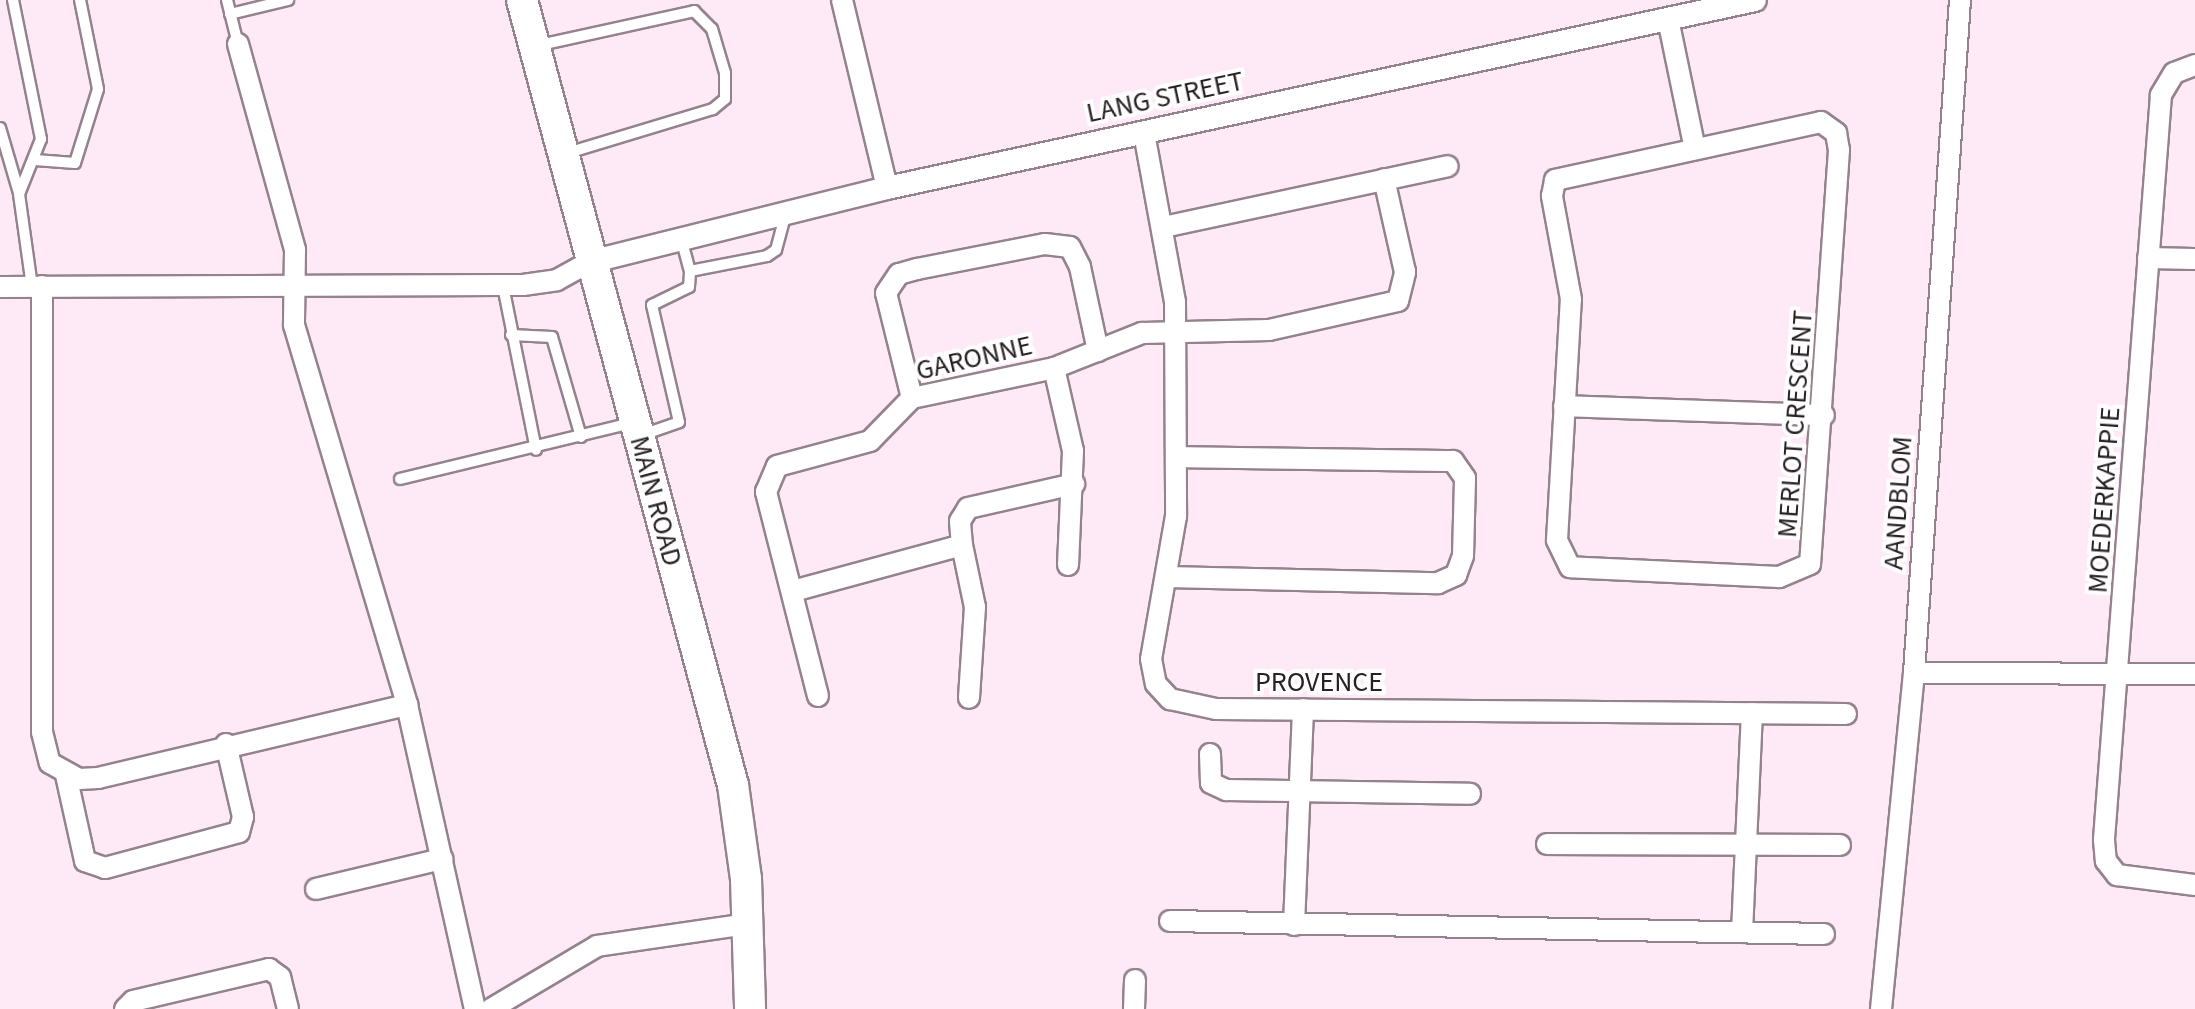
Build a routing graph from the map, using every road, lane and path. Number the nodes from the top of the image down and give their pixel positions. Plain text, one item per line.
1 (12, 0) edge
2 (80, 0) edge
3 (226, 0) edge
4 (288, 0) edge
5 (522, 0) edge
6 (842, 0) edge
7 (1754, 0) edge
8 (1960, 0) edge
9 (266, 2) edge
10 (230, 14) junction
11 (1668, 19) junction
12 (238, 44) joint
13 (534, 46) junction
14 (2195, 65) edge
15 (0, 128) edge
16 (1144, 132) junction
17 (1696, 149) junction
18 (562, 155) junction
19 (36, 160) junction
20 (1448, 166) dead end
21 (1384, 179) junction
22 (888, 188) junction
23 (20, 194) junction
24 (787, 211) junction
25 (1164, 227) junction
26 (680, 235) junction
27 (2148, 258) junction
28 (2195, 259) edge
29 (590, 262) junction
30 (690, 272) junction
31 (503, 285) junction
32 (0, 286) edge
33 (37, 286) junction
34 (294, 287) junction
35 (1176, 330) junction
36 (511, 335) junction
37 (1098, 351) junction
38 (1054, 368) junction
39 (912, 398) junction
40 (1564, 406) junction
41 (1824, 415) junction
42 (637, 429) junction
43 (581, 437) junction
44 (536, 450) junction
45 (1180, 457) junction
46 (400, 479) dead end
47 (1074, 484) junction
48 (962, 545) junction
49 (1068, 566) dead end
50 (1167, 578) junction
51 (793, 591) junction
52 (1914, 672) junction
53 (2120, 674) junction
54 (2195, 674) edge
55 (818, 696) dead end
56 (969, 698) dead end
57 (407, 704) junction
58 (1303, 710) junction
59 (1752, 713) junction
60 (1846, 714) dead end
61 (226, 744) junction
62 (1210, 754) dead end
63 (66, 774) junction
64 (1299, 790) junction
65 (1470, 794) dead end
66 (1745, 842) junction
67 (1547, 844) dead end
68 (1840, 845) dead end
69 (442, 859) junction
70 (2195, 885) edge
71 (316, 889) dead end
72 (1170, 921) dead end
73 (748, 924) junction
74 (1294, 924) junction
75 (1742, 932) junction
76 (1824, 934) dead end
77 (1136, 980) dead end
78 (125, 1009) edge
79 (288, 1009) edge
80 (475, 1009) edge
81 (491, 1009) edge
82 (750, 1009) edge
83 (1134, 1009) edge
84 (1880, 1009) edge

1 - 19 lane
2 - 19 lane
3 - 10 lane
4 - 9 lane
5 - 13 main road, MAIN ROAD
6 - 22 street
7 - 11 street, LANG STREET
8 - 52 street, AANDBLOM
9 - 10 lane
10 - 12 lane
11 - 16 street, LANG STREET
11 - 17 street
12 - 34 street
13 - 18 main road, MAIN ROAD
13 - 18 lane
14 - 27 street, MOEDERKAPPIE
15 - 23 lane
16 - 22 street, LANG STREET
16 - 25 street
17 - 40 street, MERLOT CRESCENT
17 - 41 street, MERLOT CRESCENT
18 - 29 main road, MAIN ROAD
19 - 23 lane
20 - 21 street
21 - 25 street
21 - 35 street, GARONNE
22 - 24 street, LANG STREET
23 - 33 lane
24 - 26 street, LANG STREET
24 - 30 lane
25 - 35 street
26 - 29 street, LANG STREET
26 - 30 lane
27 - 28 street
27 - 53 street, MOEDERKAPPIE
29 - 31 street
29 - 42 main road, MAIN ROAD
30 - 42 lane
31 - 34 street
31 - 36 lane
32 - 33 street
33 - 34 street
33 - 63 street
34 - 57 street
35 - 37 street, GARONNE
35 - 45 street, PROVENCE
36 - 43 lane
36 - 44 lane
37 - 38 street, GARONNE
37 - 39 street
38 - 39 street, GARONNE
38 - 47 street
39 - 51 street, GARONNE
40 - 41 street
40 - 41 street, MERLOT CRESCENT
42 - 43 lane
42 - 73 main road, MAIN ROAD
43 - 44 lane
44 - 46 lane
45 - 50 street, PROVENCE
45 - 50 street
47 - 48 street
47 - 49 street
48 - 51 street
48 - 56 street
50 - 58 street, PROVENCE
51 - 55 street, GARONNE
52 - 53 street
52 - 84 street, AANDBLOM
53 - 54 street
53 - 70 street, MOEDERKAPPIE
57 - 61 street
57 - 69 street
58 - 59 street, PROVENCE
58 - 64 street
59 - 60 street, PROVENCE
59 - 66 street
61 - 63 street
61 - 63 street
62 - 64 street
64 - 65 street
64 - 74 street
66 - 67 street
66 - 68 street
66 - 75 street
69 - 71 street
69 - 80 street
72 - 74 street
73 - 81 street
73 - 82 main road, MAIN ROAD
74 - 75 street
75 - 76 street
77 - 83 street
78 - 79 street

